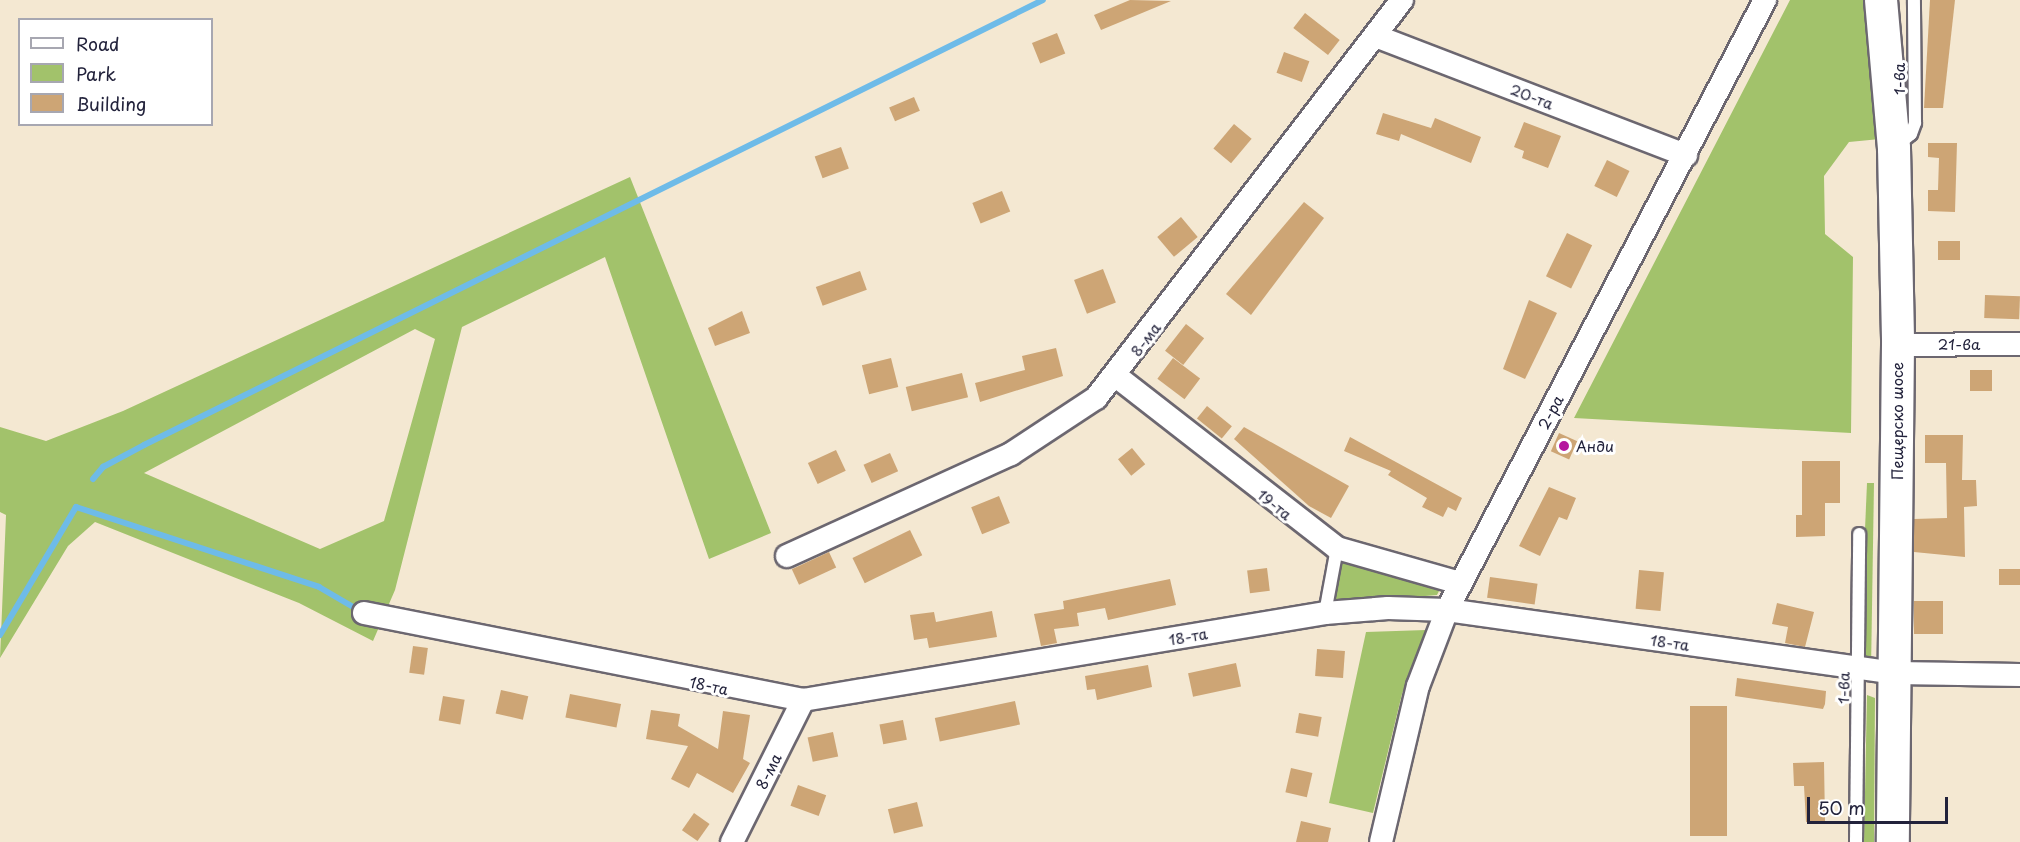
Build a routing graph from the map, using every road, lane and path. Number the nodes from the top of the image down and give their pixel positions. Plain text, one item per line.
1 (1402, 0) edge
2 (1765, 0) edge
3 (1914, 0) edge
4 (1880, 1) edge
5 (1378, 37) junction
6 (1894, 148) junction
7 (1686, 155) junction
8 (2020, 344) edge
9 (1898, 345) junction
10 (1116, 376) junction
11 (1859, 534) dead end
12 (1337, 548) junction
13 (787, 556) dead end
14 (1460, 583) junction
15 (1447, 610) junction
16 (364, 613) dead end
17 (1325, 613) junction
18 (1859, 669) junction
19 (1895, 673) junction
20 (2020, 675) edge
21 (803, 700) junction
22 (732, 842) edge
23 (1381, 842) edge
24 (1856, 842) edge
25 (1893, 842) edge

1 - 5 street, 8-ма
2 - 7 street, 2-ра
3 - 6 lane, 1-ва
4 - 6 main road, Пещерско шосе
5 - 7 street, 20-та
5 - 10 street, 8-ма
6 - 9 main road, Пещерско шосе
7 - 14 street, 2-ра
8 - 9 street, 21-ва
9 - 19 main road, Пещерско шосе
10 - 12 street, 19-та
10 - 13 street, 8-ма
11 - 18 lane, 1-ва
12 - 14 street, 19-та
12 - 17 lane
14 - 15 street, 2-ра
15 - 17 street, 18-та
15 - 18 street, 18-та
15 - 23 street, 2-ра
16 - 21 street, 18-та
17 - 21 street, 18-та
18 - 19 street, 18-та
18 - 24 lane, 1-ва
19 - 20 street, 18-та
19 - 25 main road, Пещерско шосе
21 - 22 street, 8-ма

